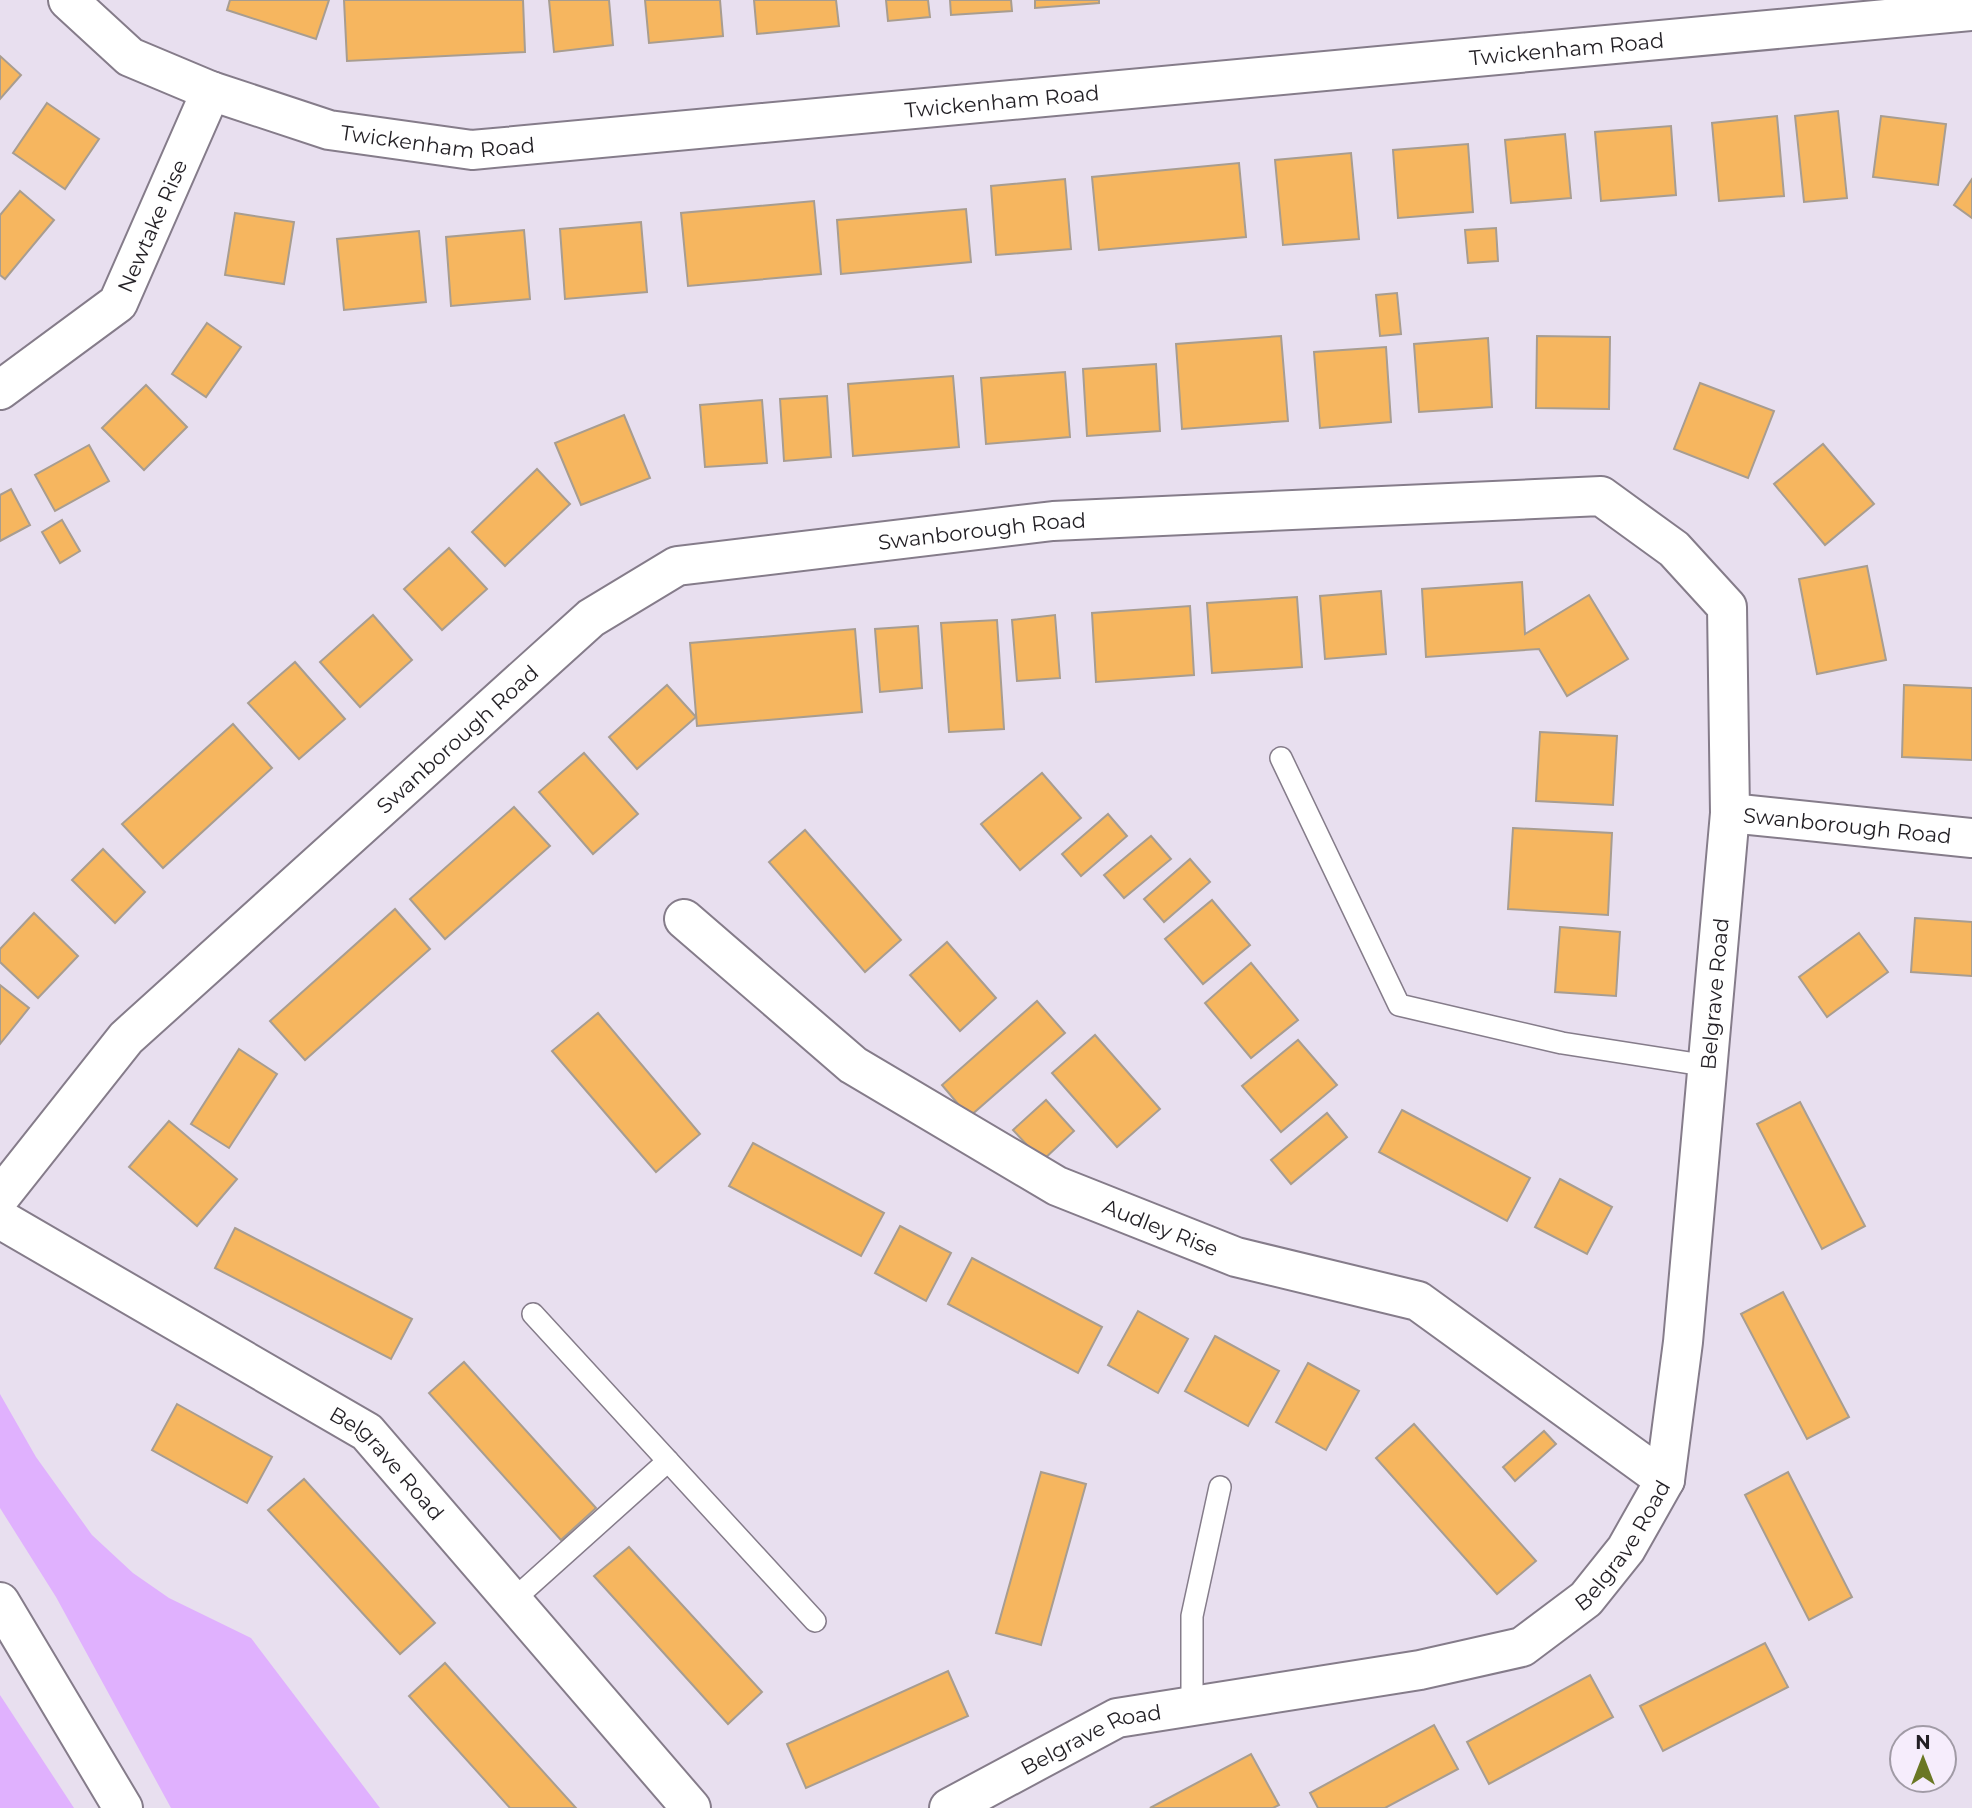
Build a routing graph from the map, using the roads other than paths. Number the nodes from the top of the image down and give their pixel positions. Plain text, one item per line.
1 (68, 0) edge
2 (1972, 11) edge
3 (211, 91) junction
4 (0, 390) edge
5 (1281, 758) dead end
6 (1730, 813) junction
7 (1972, 838) edge
8 (684, 919) dead end
9 (1709, 1066) junction
10 (0, 1197) edge
11 (0, 1219) edge
12 (533, 1314) dead end
13 (668, 1461) junction
14 (1665, 1480) junction
15 (1220, 1487) dead end
16 (512, 1601) junction
17 (0, 1602) edge
18 (815, 1621) dead end
19 (1192, 1706) junction
20 (123, 1808) edge
21 (691, 1808) edge
22 (949, 1808) edge

1 - 3 street, Twickenham Road
2 - 3 street, Twickenham Road
3 - 4 street, Newtake Rise
5 - 9 lane
6 - 7 street, Swanborough Road
6 - 9 street, Belgrave Road
6 - 10 street, Swanborough Road
8 - 14 street, Audley Rise
9 - 14 street, Belgrave Road
11 - 16 street, Belgrave Road
12 - 13 lane
13 - 16 lane
13 - 18 lane
14 - 19 street, Belgrave Road
15 - 19 lane
16 - 21 street, Belgrave Road
17 - 20 street
19 - 22 street, Belgrave Road

